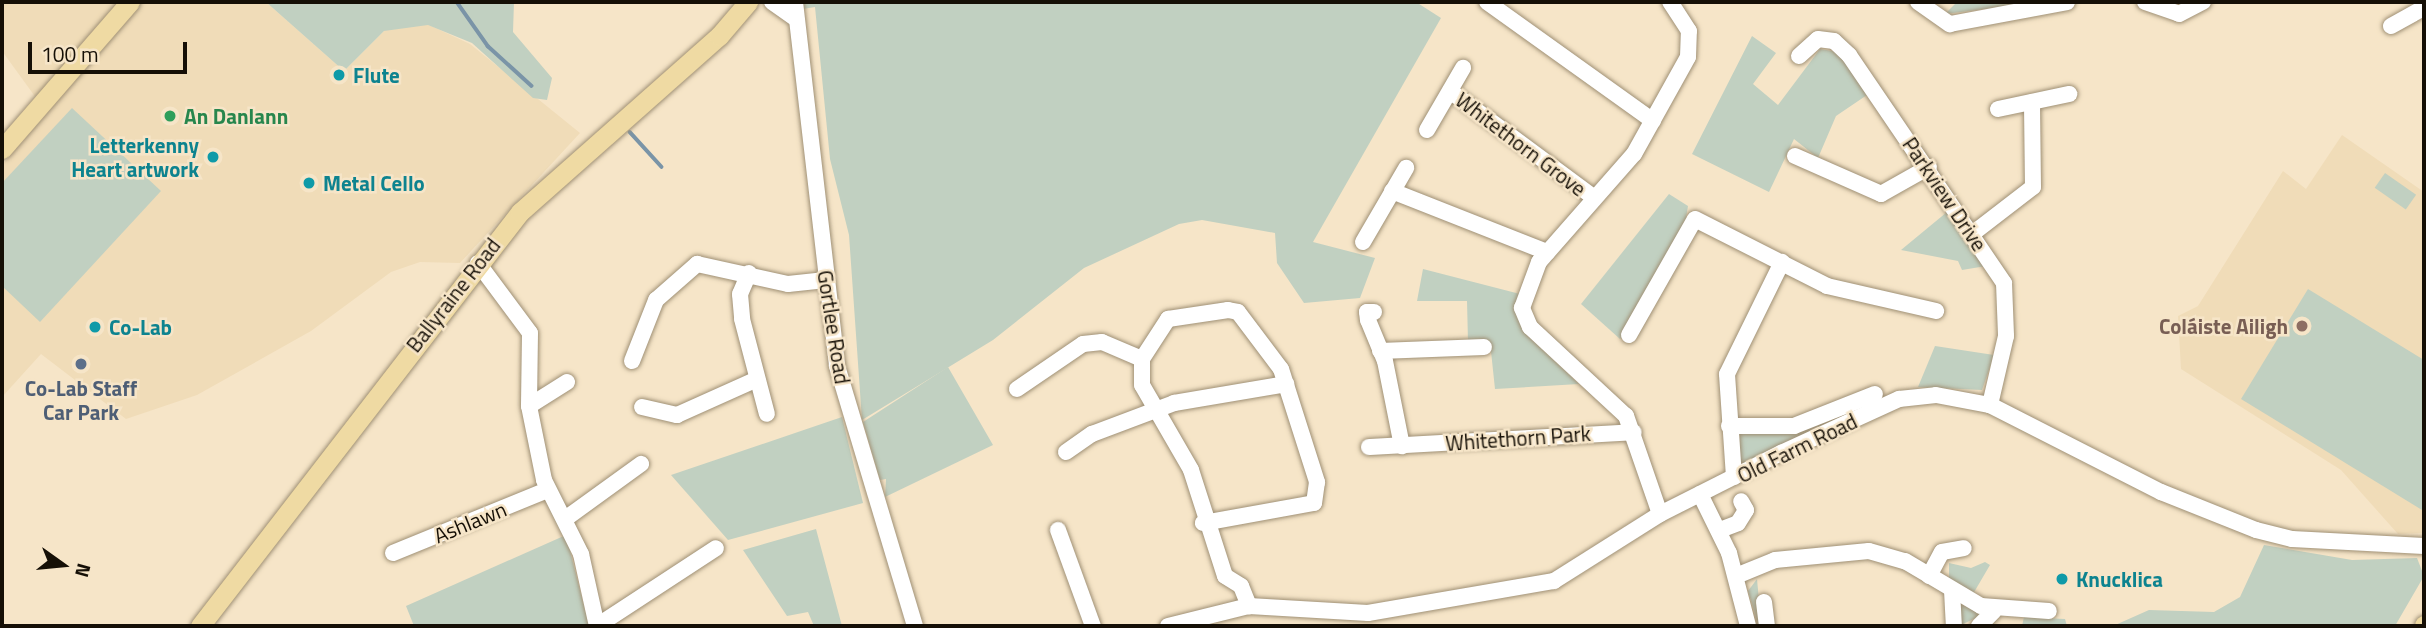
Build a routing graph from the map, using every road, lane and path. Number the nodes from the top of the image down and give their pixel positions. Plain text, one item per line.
1 (748, 2) edge
2 (772, 2) edge
3 (795, 2) edge
4 (1487, 2) edge
5 (1670, 2) edge
6 (1918, 2) edge
7 (2145, 2) edge
8 (2203, 2) edge
9 (2056, 3) edge
10 (133, 4) edge
11 (2422, 9) edge
12 (796, 19) junction
13 (2391, 26) dead end
14 (1798, 56) dead end
15 (1464, 68) dead end
16 (1450, 91) junction
17 (2069, 93) dead end
18 (2032, 102) junction
19 (1998, 108) dead end
20 (1653, 121) junction
21 (1427, 130) dead end
22 (2, 149) edge
23 (1796, 156) dead end
24 (1929, 167) junction
25 (1406, 168) dead end
26 (1392, 191) junction
27 (1593, 197) junction
28 (1972, 234) junction
29 (1363, 242) dead end
30 (1547, 252) junction
31 (1782, 262) junction
32 (478, 263) junction
33 (749, 273) junction
34 (826, 280) junction
35 (1936, 311) dead end
36 (1374, 312) dead end
37 (1523, 318) joint
38 (1629, 335) dead end
39 (1484, 347) dead end
40 (1380, 351) junction
41 (1142, 359) junction
42 (632, 361) dead end
43 (757, 379) junction
44 (567, 382) dead end
45 (1286, 384) junction
46 (1017, 388) dead end
47 (1875, 394) dead end
48 (528, 405) junction
49 (1990, 405) junction
50 (642, 407) dead end
51 (1158, 410) junction
52 (767, 414) dead end
53 (1728, 426) junction
54 (1634, 432) junction
55 (1402, 446) junction
56 (1369, 447) dead end
57 (1066, 452) dead end
58 (641, 464) dead end
59 (1734, 477) junction
60 (547, 490) junction
61 (1700, 494) junction
62 (1741, 501) dead end
63 (1660, 514) junction
64 (565, 519) junction
65 (1203, 523) junction
66 (1058, 530) dead end
67 (1720, 530) junction
68 (2424, 546) edge
69 (716, 548) dead end
70 (1964, 548) dead end
71 (393, 553) dead end
72 (1735, 576) junction
73 (1929, 576) junction
74 (1952, 590) junction
75 (1764, 602) dead end
76 (1249, 606) junction
77 (1994, 611) junction
78 (2049, 611) dead end
79 (1746, 625) edge
80 (200, 626) edge
81 (597, 626) edge
82 (915, 626) edge
83 (1093, 626) edge
84 (1168, 626) edge
85 (1767, 626) edge
86 (1954, 626) edge
87 (1979, 626) edge

1 - 32 main road, Ballyraine Road
2 - 12 street
3 - 12 street, Gortlee Road
4 - 20 street
5 - 20 street, Whitethorn Grove
6 - 9 street
7 - 8 street
10 - 22 main road
11 - 13 street
12 - 34 street, Gortlee Road
14 - 24 street, Parkview Drive
15 - 16 street
16 - 21 street
16 - 27 street, Whitethorn Grove
17 - 18 street
18 - 19 street
18 - 28 street
20 - 27 street, Whitethorn Grove
23 - 24 street
24 - 28 street, Parkview Drive
25 - 26 street
26 - 29 street
26 - 30 street
27 - 30 street, Whitethorn Grove
28 - 49 street, Parkview Drive
30 - 37 street, Whitethorn Grove
31 - 35 street
31 - 38 street
31 - 53 street
32 - 48 street
32 - 80 main road, Ballyraine Road
33 - 34 street
33 - 42 street
33 - 43 street
34 - 82 street, Gortlee Road
36 - 40 street
37 - 54 street, Whitethorn Park
39 - 40 street
40 - 55 street
41 - 45 street
41 - 46 street
41 - 51 street
43 - 50 street
43 - 52 street
44 - 48 street
45 - 51 street
45 - 65 street
47 - 53 street
48 - 60 street
49 - 59 street, Old Farm Road
49 - 68 street, Old Farm Road
51 - 57 street
51 - 65 street
53 - 59 street
54 - 55 street, Whitethorn Park
54 - 63 street, Whitethorn Park
55 - 56 street, Whitethorn Park
58 - 64 street
59 - 61 street, Old Farm Road
60 - 64 street
60 - 71 street, Ashlawn
61 - 63 street, Old Farm Road
61 - 67 street
62 - 67 street
63 - 76 street, Old Farm Road
64 - 81 street
65 - 76 street
66 - 83 street
67 - 72 street
69 - 81 street
70 - 73 street
72 - 73 street
72 - 79 street
73 - 74 street
74 - 77 street
74 - 86 street
75 - 85 street
76 - 84 street, Old Farm Road
77 - 78 street
77 - 87 street

